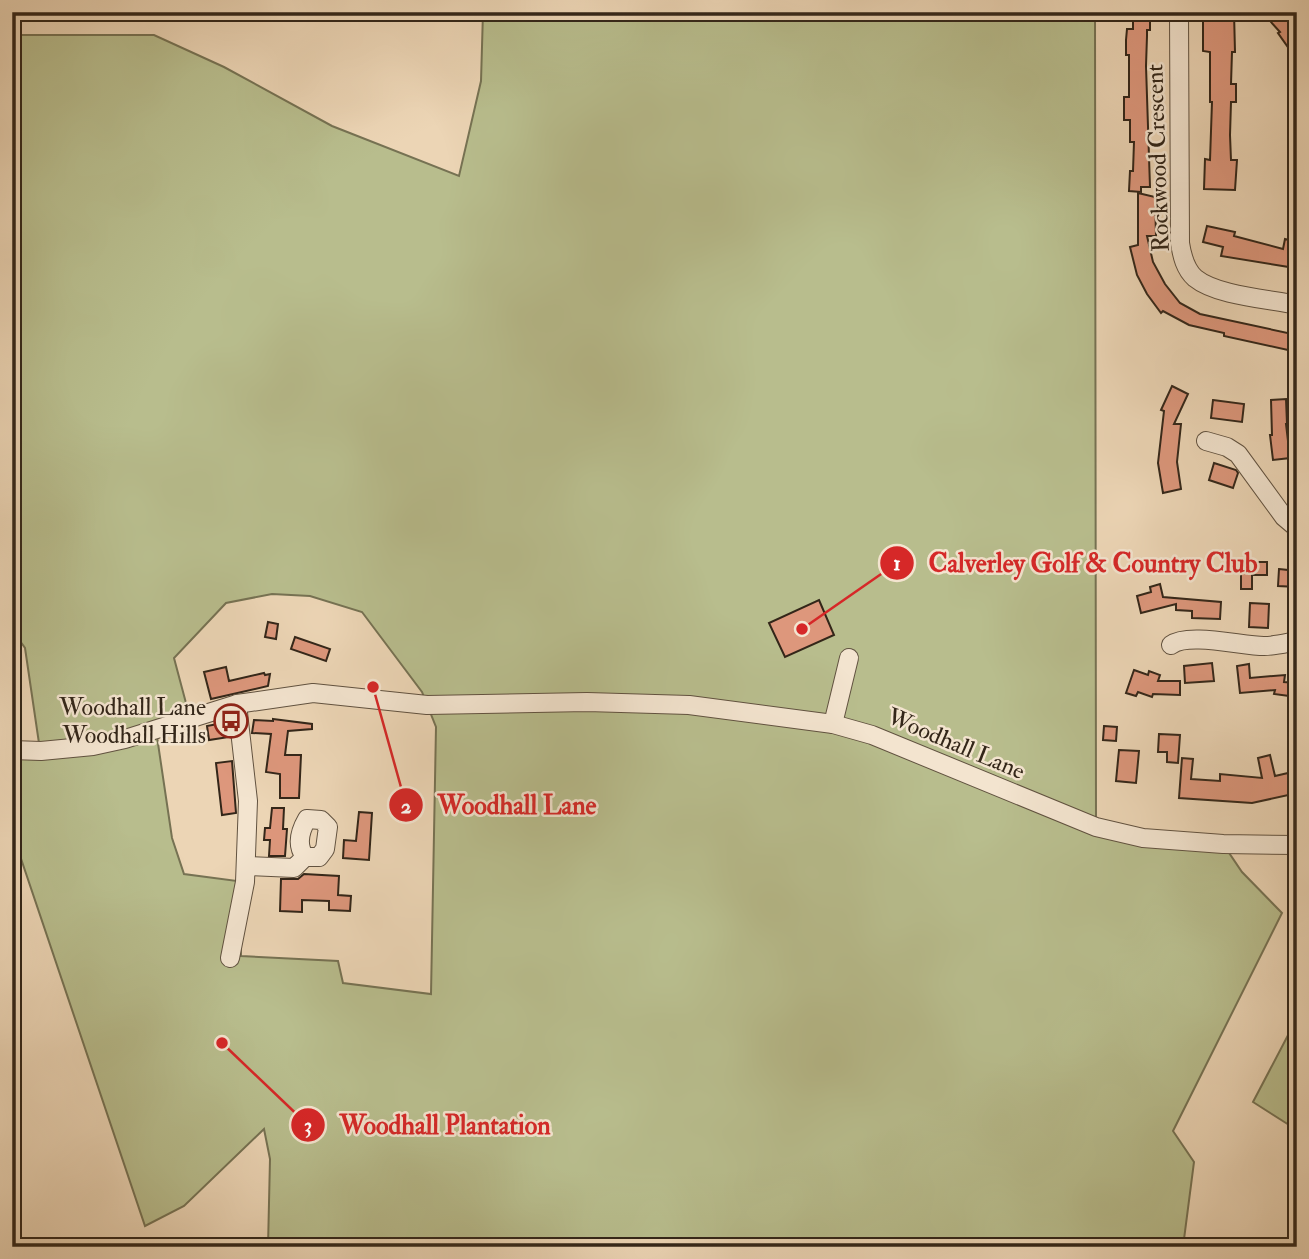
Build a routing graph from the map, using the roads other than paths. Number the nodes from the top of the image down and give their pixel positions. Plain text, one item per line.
1 (1179, 12) edge
2 (1297, 305) edge
3 (1206, 441) dead end
4 (1297, 528) edge
5 (1297, 641) edge
6 (1171, 645) dead end
7 (849, 658) dead end
8 (237, 704) junction
9 (834, 724) junction
10 (12, 750) edge
11 (1297, 845) edge
12 (305, 858) dead end
13 (246, 866) junction
14 (230, 958) dead end

1 - 2 street, Rockwood Crescent
3 - 4 street
5 - 6 street
7 - 9 street
8 - 9 street, Woodhall Lane
8 - 10 street, Woodhall Lane
8 - 13 street
9 - 11 street, Woodhall Lane
12 - 13 street
13 - 14 street

